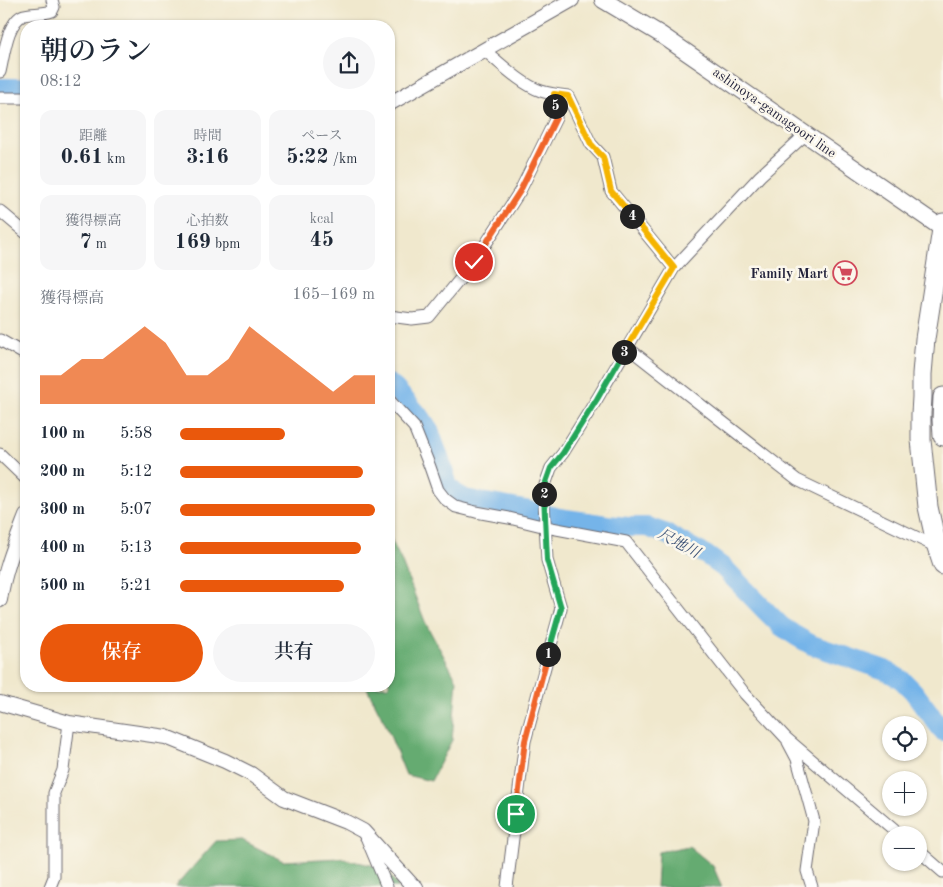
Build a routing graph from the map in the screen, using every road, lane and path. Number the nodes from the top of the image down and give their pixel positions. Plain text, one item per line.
1 (52, 0) edge
2 (572, 0) edge
3 (603, 0) edge
4 (484, 50) junction
5 (0, 72) edge
6 (554, 94) junction
7 (0, 98) edge
8 (20, 98) edge
9 (395, 101) edge
10 (806, 134) junction
11 (0, 212) edge
12 (943, 227) edge
13 (20, 228) edge
14 (674, 268) junction
15 (943, 302) edge
16 (395, 317) edge
17 (0, 340) edge
18 (627, 347) junction
19 (20, 352) edge
20 (922, 397) junction
21 (943, 397) edge
22 (395, 406) edge
23 (943, 436) edge
24 (0, 454) edge
25 (20, 473) edge
26 (546, 526) junction
27 (20, 531) edge
28 (940, 556) edge
29 (0, 600) edge
30 (0, 703) edge
31 (69, 723) junction
32 (786, 738) junction
33 (889, 826) edge
34 (363, 831) junction
35 (927, 859) edge
36 (943, 872) edge
37 (50, 887) edge
38 (387, 887) edge
39 (416, 887) edge
40 (507, 887) edge
41 (812, 887) edge

1 - 5 street
2 - 4 street
3 - 10 main road, ashinoya-gamagoori line
4 - 6 street
4 - 9 street
6 - 14 street
6 - 16 street
7 - 8 street
10 - 12 main road, ashinoya-gamagoori line
10 - 14 street
11 - 13 street
12 - 20 highway
14 - 18 street
15 - 20 highway
17 - 19 street
18 - 26 street
18 - 28 street
20 - 28 highway
21 - 23 highway
22 - 26 street
24 - 25 street
26 - 32 street
26 - 40 street
27 - 29 street
30 - 31 street
31 - 34 street
31 - 37 street
32 - 33 street
32 - 41 street
34 - 38 street
34 - 39 street
35 - 36 street

